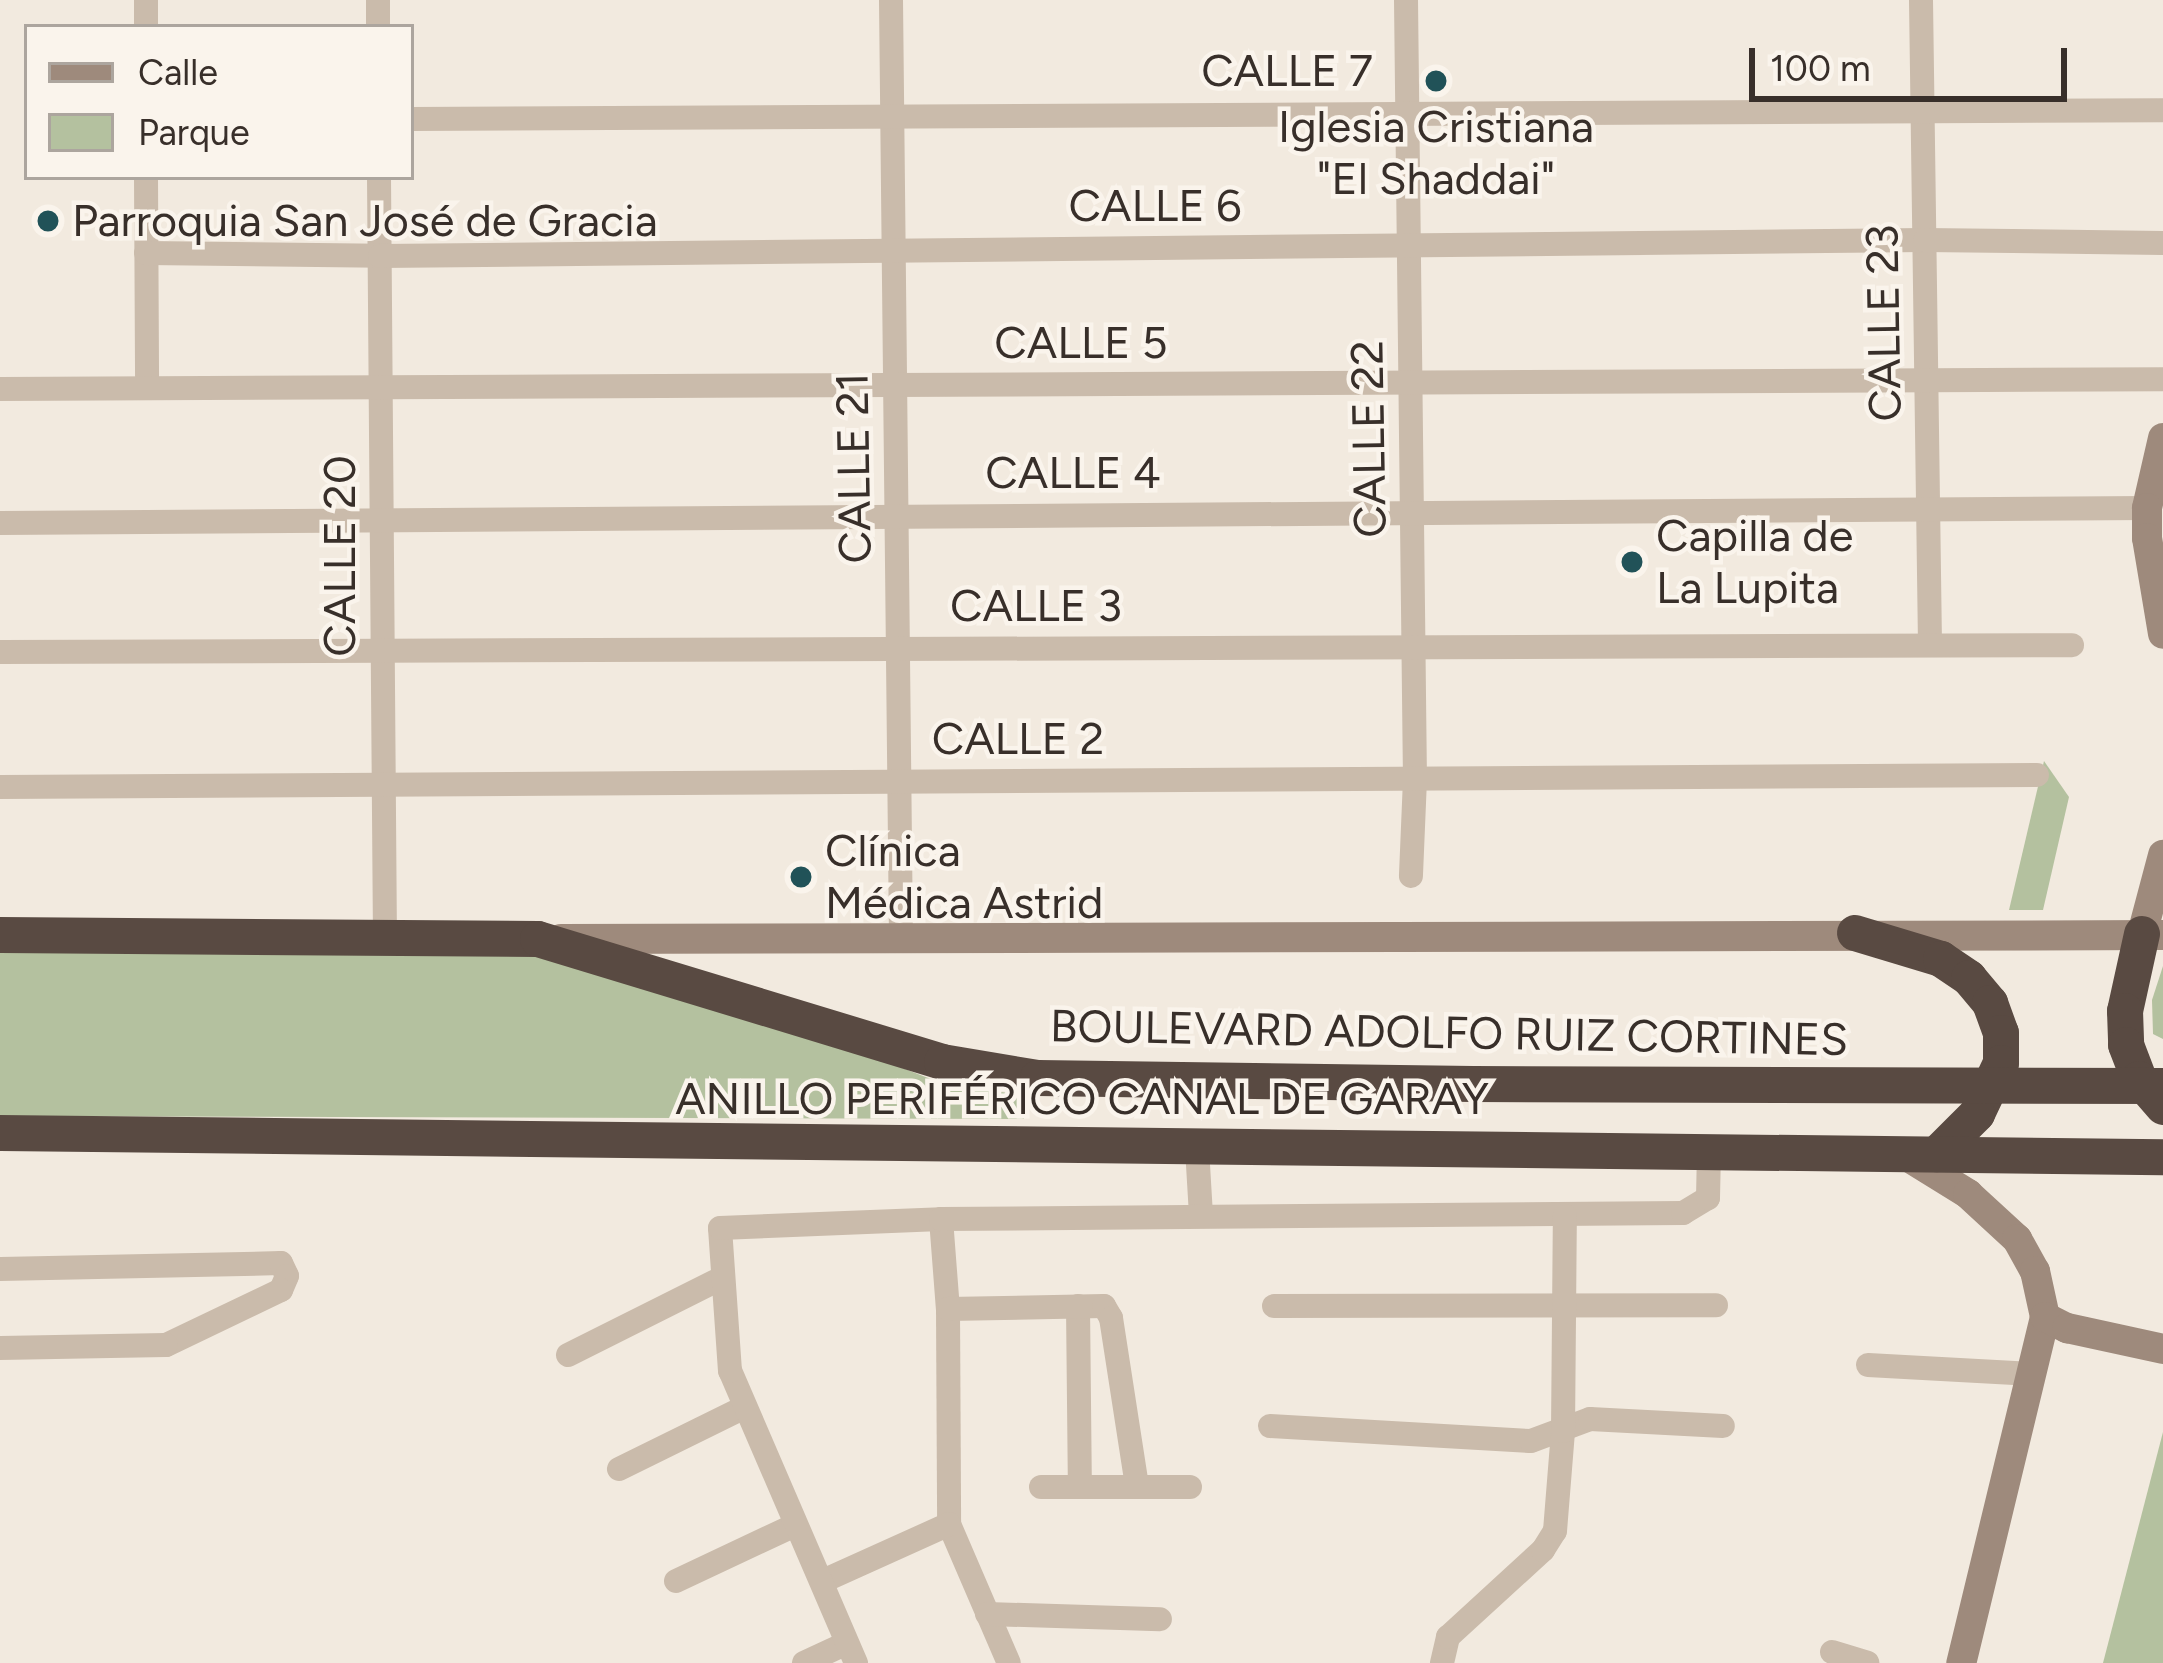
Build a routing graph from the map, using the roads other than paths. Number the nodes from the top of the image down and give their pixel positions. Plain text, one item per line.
1 (891, 0) edge
2 (1406, 0) edge
3 (1922, 0) edge
4 (1923, 109) junction
5 (2163, 110) edge
6 (1407, 112) junction
7 (892, 116) junction
8 (414, 119) edge
9 (146, 180) edge
10 (379, 180) edge
11 (1925, 240) junction
12 (2163, 243) edge
13 (1409, 248) junction
14 (894, 249) junction
15 (146, 253) junction
16 (380, 256) junction
17 (2163, 379) edge
18 (1927, 380) junction
19 (1411, 383) junction
20 (147, 386) junction
21 (895, 386) junction
22 (381, 388) junction
23 (0, 389) edge
24 (2163, 438) edge
25 (2147, 508) junction
26 (1929, 510) junction
27 (1412, 513) junction
28 (897, 517) junction
29 (382, 520) junction
30 (0, 523) edge
31 (2163, 634) edge
32 (1930, 645) junction
33 (2072, 645) dead end
34 (1414, 647) junction
35 (898, 649) junction
36 (383, 650) junction
37 (0, 652) edge
38 (2037, 775) dead end
39 (1415, 779) junction
40 (899, 782) junction
41 (383, 785) junction
42 (0, 787) edge
43 (2163, 855) edge
44 (1411, 876) dead end
45 (1856, 933) junction
46 (2152, 934) edge
47 (0, 935) edge
48 (385, 935) junction
49 (901, 935) junction
50 (538, 938) junction
51 (2163, 1086) edge
52 (2163, 1107) edge
53 (0, 1133) edge
54 (1197, 1148) junction
55 (1709, 1151) junction
56 (1920, 1153) junction
57 (2163, 1157) edge
58 (1201, 1216) junction
59 (1565, 1216) junction
60 (941, 1219) junction
61 (0, 1269) edge
62 (720, 1279) junction
63 (1716, 1305) dead end
64 (1078, 1306) junction
65 (1274, 1306) dead end
66 (1564, 1306) junction
67 (948, 1309) junction
68 (2056, 1323) junction
69 (0, 1348) edge
70 (2162, 1350) edge
71 (568, 1355) dead end
72 (1868, 1365) dead end
73 (2033, 1374) junction
74 (743, 1408) junction
75 (1270, 1426) dead end
76 (1723, 1426) dead end
77 (1563, 1431) junction
78 (620, 1469) dead end
79 (1137, 1485) junction
80 (1081, 1486) junction
81 (1041, 1487) dead end
82 (1190, 1487) dead end
83 (949, 1524) junction
84 (795, 1525) junction
85 (676, 1581) dead end
86 (823, 1581) junction
87 (987, 1614) junction
88 (1160, 1619) dead end
89 (1832, 1652) dead end
90 (852, 1653) edge
91 (804, 1663) edge
92 (1009, 1663) edge
93 (1442, 1663) edge
94 (1867, 1663) edge
95 (1961, 1663) edge

1 - 7 street, CALLE 21
2 - 6 street, CALLE 22
3 - 4 street, CALLE 23
4 - 5 street, CALLE 7
4 - 6 street, CALLE 7
4 - 11 street, CALLE 23
6 - 7 street, CALLE 7
6 - 13 street, CALLE 22
7 - 8 street, CALLE 7
7 - 14 street, CALLE 21
9 - 15 street
10 - 16 street, CALLE 20
11 - 12 street, CALLE 6
11 - 13 street, CALLE 6
11 - 18 street, CALLE 23
13 - 14 street, CALLE 6
13 - 19 street, CALLE 22
14 - 16 street, CALLE 6
14 - 21 street, CALLE 21
15 - 16 street, CALLE 6
15 - 20 street
16 - 22 street, CALLE 20
17 - 18 street, CALLE 5
18 - 19 street, CALLE 5
18 - 26 street, CALLE 23
19 - 21 street, CALLE 5
19 - 27 street, CALLE 22
20 - 22 street, CALLE 5
20 - 23 street, CALLE 5
21 - 22 street, CALLE 5
21 - 28 street, CALLE 21
22 - 29 street, CALLE 20
24 - 25 main road
25 - 26 street, CALLE 4
25 - 31 main road
26 - 27 street, CALLE 4
26 - 32 street, CALLE 23
27 - 28 street, CALLE 4
27 - 34 street, CALLE 22
28 - 29 street, CALLE 4
28 - 35 street, CALLE 21
29 - 30 street, CALLE 4
29 - 36 street, CALLE 20
32 - 33 street, CALLE 3
32 - 34 street, CALLE 3
34 - 35 street, CALLE 3
34 - 39 street, CALLE 22
35 - 36 street, CALLE 3
35 - 40 street, CALLE 21
36 - 37 street, CALLE 3
36 - 41 street, CALLE 20
38 - 39 street, CALLE 2
39 - 40 street, CALLE 2
39 - 44 street, CALLE 22
40 - 41 street, CALLE 2
40 - 49 street, CALLE 21
41 - 42 street, CALLE 2
41 - 48 street, CALLE 20
43 - 46 main road
45 - 46 main road
45 - 49 main road
45 - 56 highway
46 - 52 highway
47 - 48 highway
48 - 50 highway
49 - 50 main road
50 - 51 highway, BOULEVARD ADOLFO RUIZ CORTINES, bridge
53 - 54 highway, ANILLO PERIFÉRICO CANAL DE GARAY
54 - 55 highway, ANILLO PERIFÉRICO CANAL DE GARAY
54 - 58 street
55 - 56 highway, ANILLO PERIFÉRICO CANAL DE GARAY
55 - 59 street
56 - 57 highway, ANILLO PERIFÉRICO CANAL DE GARAY
56 - 68 main road
58 - 59 street
58 - 60 street
59 - 66 street
60 - 62 street
60 - 67 street
61 - 69 street
62 - 71 street
62 - 74 street
63 - 66 street
64 - 67 street
64 - 79 street
64 - 80 street
65 - 66 street
66 - 77 street
67 - 83 street
68 - 70 main road
68 - 73 main road
72 - 73 street
73 - 95 main road
74 - 78 street
74 - 84 street
75 - 77 street
76 - 77 street
77 - 93 street
79 - 80 street
79 - 82 street
80 - 81 street
83 - 86 street
83 - 87 street
84 - 85 street
84 - 86 street
86 - 90 street
87 - 88 street
87 - 92 street
89 - 94 street
90 - 91 street

